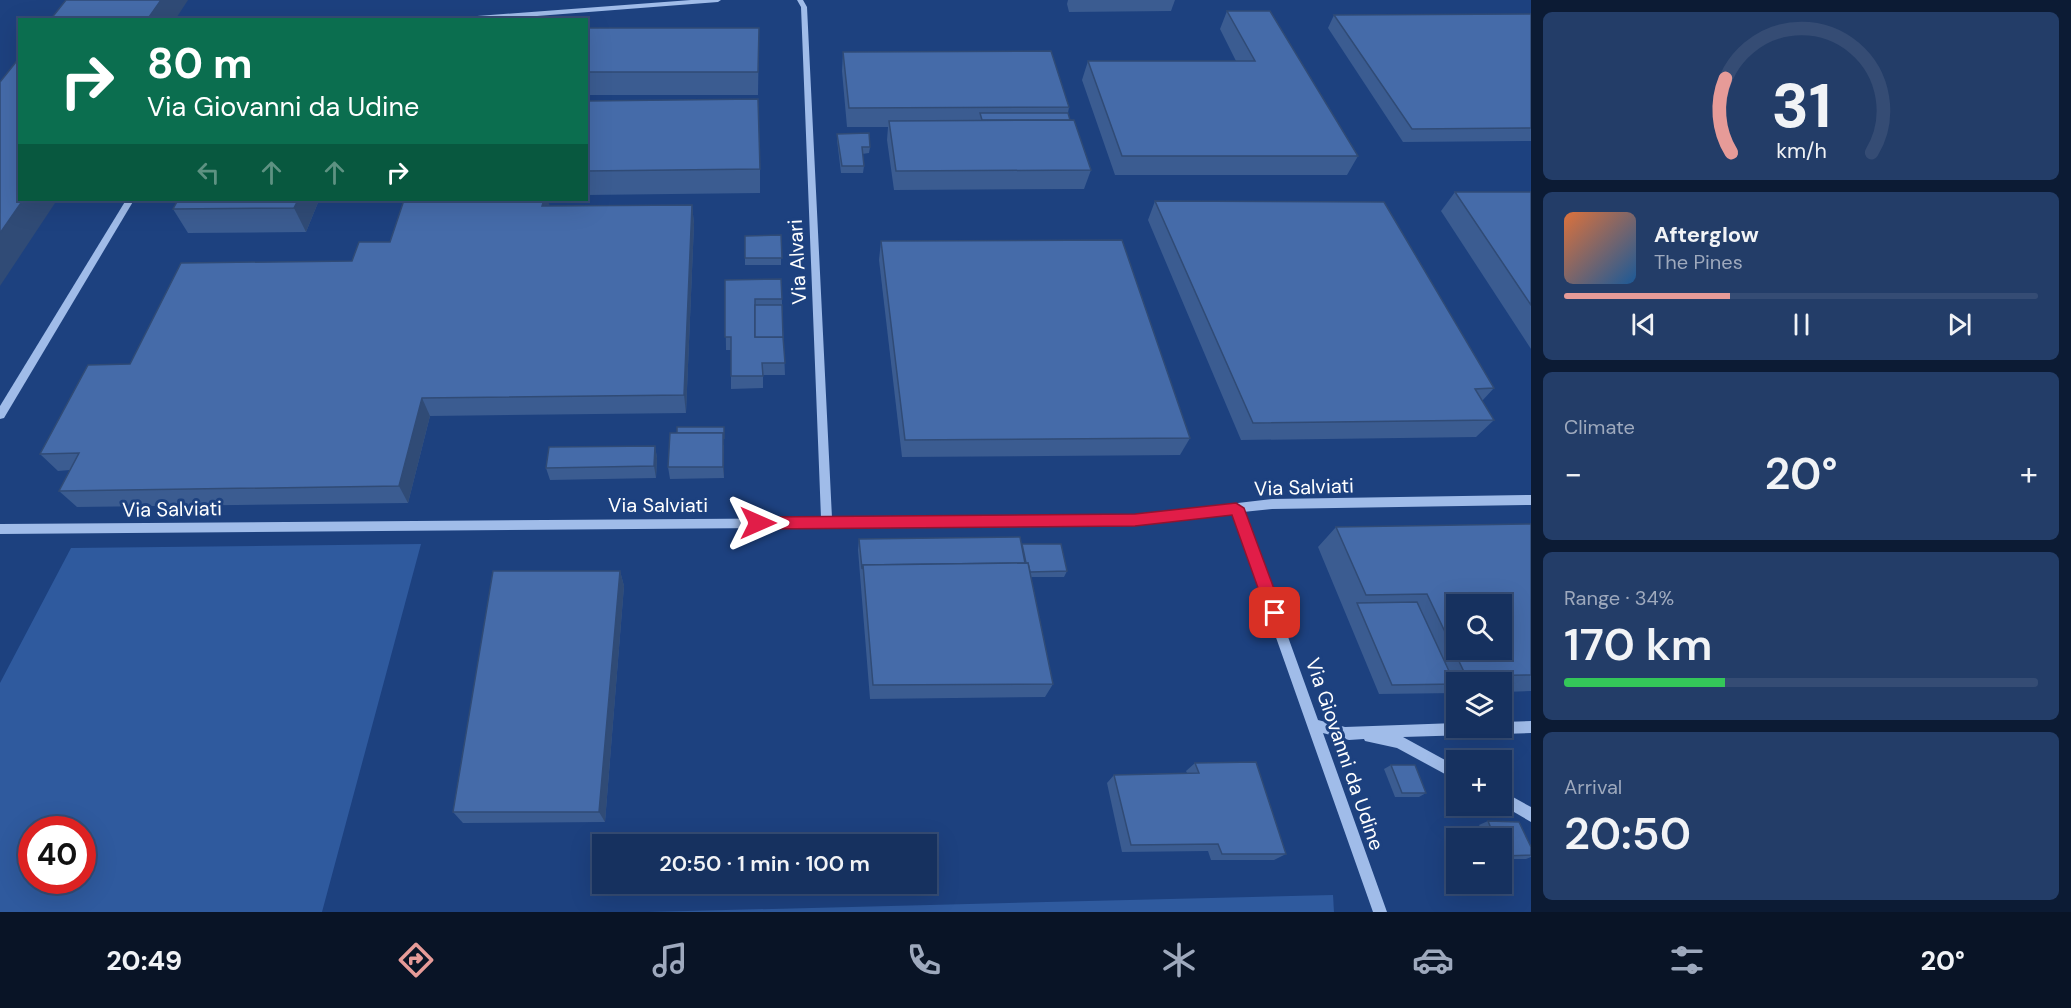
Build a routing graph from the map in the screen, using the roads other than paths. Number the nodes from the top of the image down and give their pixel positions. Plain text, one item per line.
1 (718, 0) edge
2 (800, 0) edge
3 (478, 18) edge
4 (129, 201) edge
5 (0, 415) edge
6 (1531, 500) edge
7 (1236, 508) junction
8 (827, 522) junction
9 (0, 529) edge
10 (1314, 725) junction
11 (1531, 727) edge
12 (1344, 734) junction
13 (1446, 768) edge
14 (1512, 804) edge
15 (1531, 815) edge
16 (1380, 912) edge

1 - 3 street
2 - 8 street, Via Alvari
4 - 5 street
6 - 7 street, Via Salviati
7 - 8 street, Via Salviati
7 - 10 street, Via Giovanni da Udine
8 - 9 street, Via Salviati
10 - 12 street
10 - 16 street, Via Giovanni da Udine
11 - 12 street
12 - 13 street
14 - 15 street

